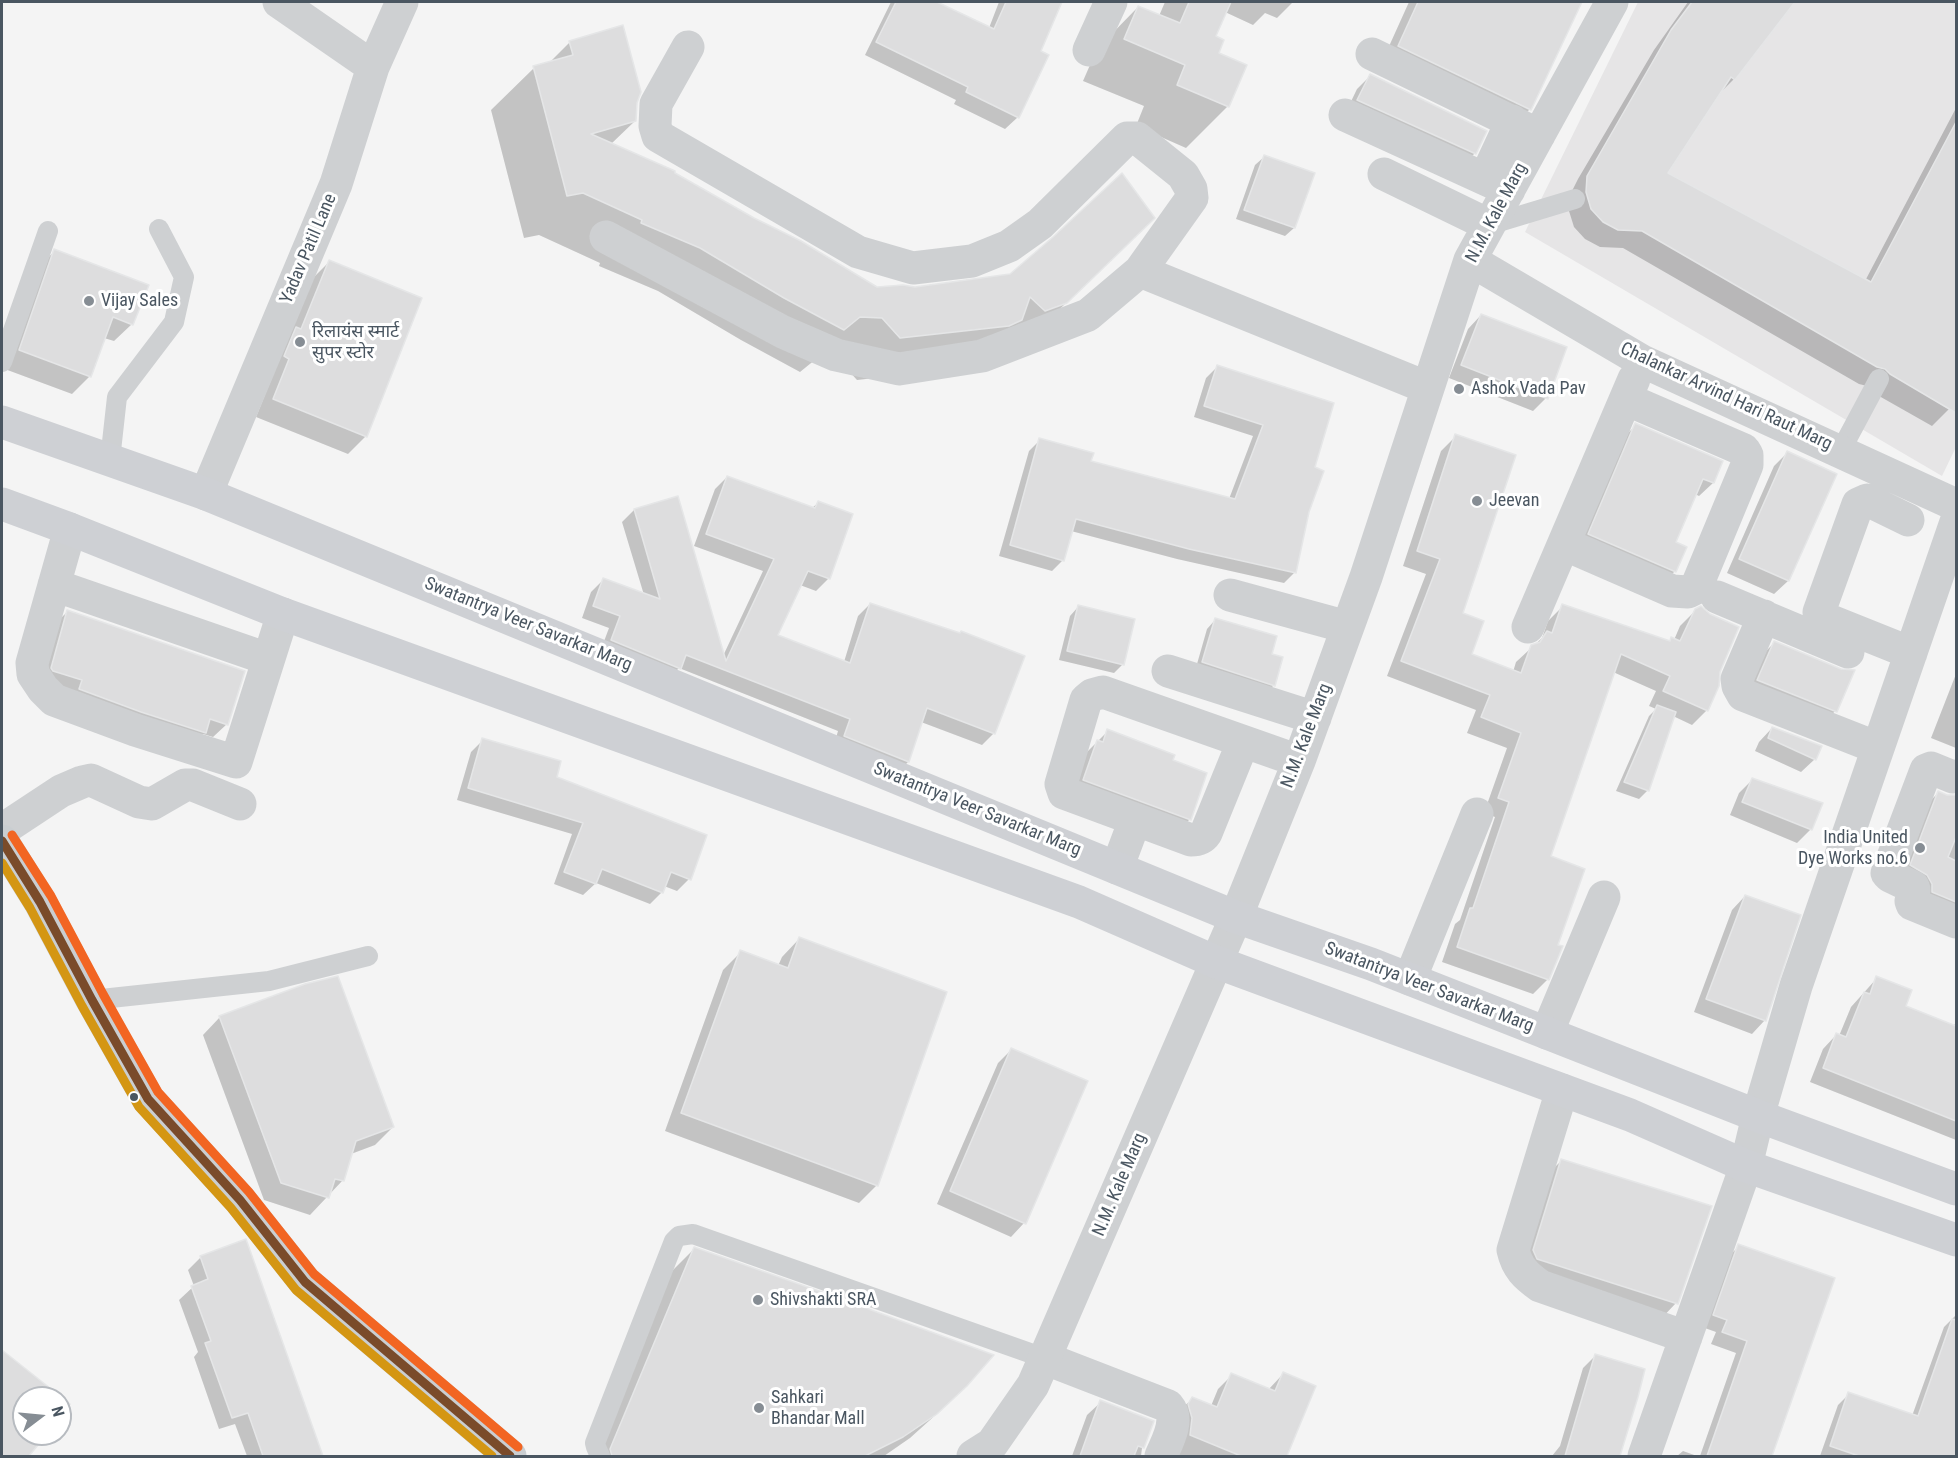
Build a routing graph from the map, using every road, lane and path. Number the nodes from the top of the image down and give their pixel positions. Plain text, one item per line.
1 (402, 2) edge
2 (1111, 2) edge
3 (1612, 2) edge
4 (283, 3) edge
5 (688, 47) dead end
6 (1089, 50) dead end
7 (1372, 54) dead end
8 (373, 67) junction
9 (1345, 115) dead end
10 (1525, 128) junction
11 (1384, 174) dead end
12 (1497, 184) junction
13 (1575, 199) dead end
14 (1489, 225) junction
15 (159, 229) dead end
16 (48, 231) dead end
17 (606, 237) dead end
18 (1470, 260) junction
19 (1140, 271) junction
20 (1642, 361) junction
21 (2, 362) edge
22 (1879, 379) dead end
23 (1428, 388) junction
24 (1626, 399) junction
25 (2, 422) edge
26 (1840, 452) junction
27 (110, 460) junction
28 (206, 494) junction
29 (2, 504) edge
30 (1956, 505) edge
31 (1908, 520) dead end
32 (1956, 522) edge
33 (70, 529) junction
34 (1564, 544) junction
35 (54, 585) junction
36 (1230, 594) dead end
37 (1717, 597) dead end
38 (283, 614) junction
39 (1764, 616) junction
40 (1347, 627) junction
41 (1528, 627) dead end
42 (268, 659) junction
43 (1907, 664) junction
44 (1168, 671) dead end
45 (1315, 718) junction
46 (1243, 742) junction
47 (1878, 748) junction
48 (1299, 761) junction
49 (236, 762) junction
50 (1956, 776) edge
51 (1859, 804) junction
52 (1477, 814) dead end
53 (1135, 820) junction
54 (1906, 822) junction
55 (2, 830) edge
56 (2, 841) edge
57 (1117, 868) junction
58 (1604, 897) dead end
59 (1236, 917) junction
60 (1956, 922) edge
61 (368, 956) dead end
62 (1216, 962) junction
63 (1410, 980) junction
64 (92, 1000) junction
65 (1547, 1033) junction
66 (1563, 1090) junction
67 (1758, 1116) junction
68 (1746, 1167) junction
69 (1956, 1189) edge
70 (1956, 1240) edge
71 (1686, 1337) junction
72 (1044, 1358) junction
73 (510, 1456) edge
74 (600, 1456) edge
75 (973, 1456) edge
76 (1161, 1456) edge
77 (1644, 1456) edge

1 - 8 street, Yadav Patil Lane
2 - 6 street
3 - 10 street, N.M. Kale Marg
4 - 8 street
5 - 19 street
7 - 10 street
8 - 28 street, Yadav Patil Lane
9 - 12 street
10 - 12 street, N.M. Kale Marg
11 - 14 street
12 - 14 street, N.M. Kale Marg
13 - 14 lane
14 - 18 street, N.M. Kale Marg
15 - 27 lane
16 - 21 lane
17 - 19 street
18 - 20 street, Chalankar Arvind Hari Raut Marg
18 - 23 street, N.M. Kale Marg
19 - 23 street
20 - 24 street
20 - 26 street, Chalankar Arvind Hari Raut Marg
22 - 26 lane
23 - 40 street, N.M. Kale Marg
24 - 34 street
24 - 34 street
25 - 27 main road, Swatantrya Veer Savarkar Marg
26 - 30 street, Chalankar Arvind Hari Raut Marg
27 - 28 main road, Swatantrya Veer Savarkar Marg
28 - 57 main road, Swatantrya Veer Savarkar Marg
29 - 33 main road
31 - 43 street
32 - 43 street
33 - 35 street
33 - 38 main road
34 - 41 street
35 - 42 street
35 - 49 street
36 - 40 street
37 - 39 street
38 - 42 street
38 - 62 main road
39 - 43 street
39 - 47 street
40 - 45 street, N.M. Kale Marg
42 - 49 street
43 - 47 street
44 - 45 street
45 - 48 street, N.M. Kale Marg
46 - 48 street
46 - 53 street
46 - 53 street
47 - 51 street
48 - 59 street, N.M. Kale Marg
49 - 55 street
50 - 54 street
51 - 54 street
51 - 67 street
52 - 63 street
53 - 57 street
54 - 60 street
56 - 64 main road
57 - 59 main road, Swatantrya Veer Savarkar Marg
58 - 65 street
59 - 62 street, N.M. Kale Marg
59 - 63 main road, Swatantrya Veer Savarkar Marg
61 - 64 lane
62 - 66 main road
62 - 72 street, N.M. Kale Marg
63 - 65 main road, Swatantrya Veer Savarkar Marg
64 - 73 main road
65 - 67 main road, Swatantrya Veer Savarkar Marg
66 - 68 main road
66 - 71 street
67 - 68 street
67 - 69 main road, Swatantrya Veer Savarkar Marg
68 - 70 main road
68 - 71 street
71 - 77 street
72 - 74 lane
72 - 75 street, N.M. Kale Marg
72 - 76 street

